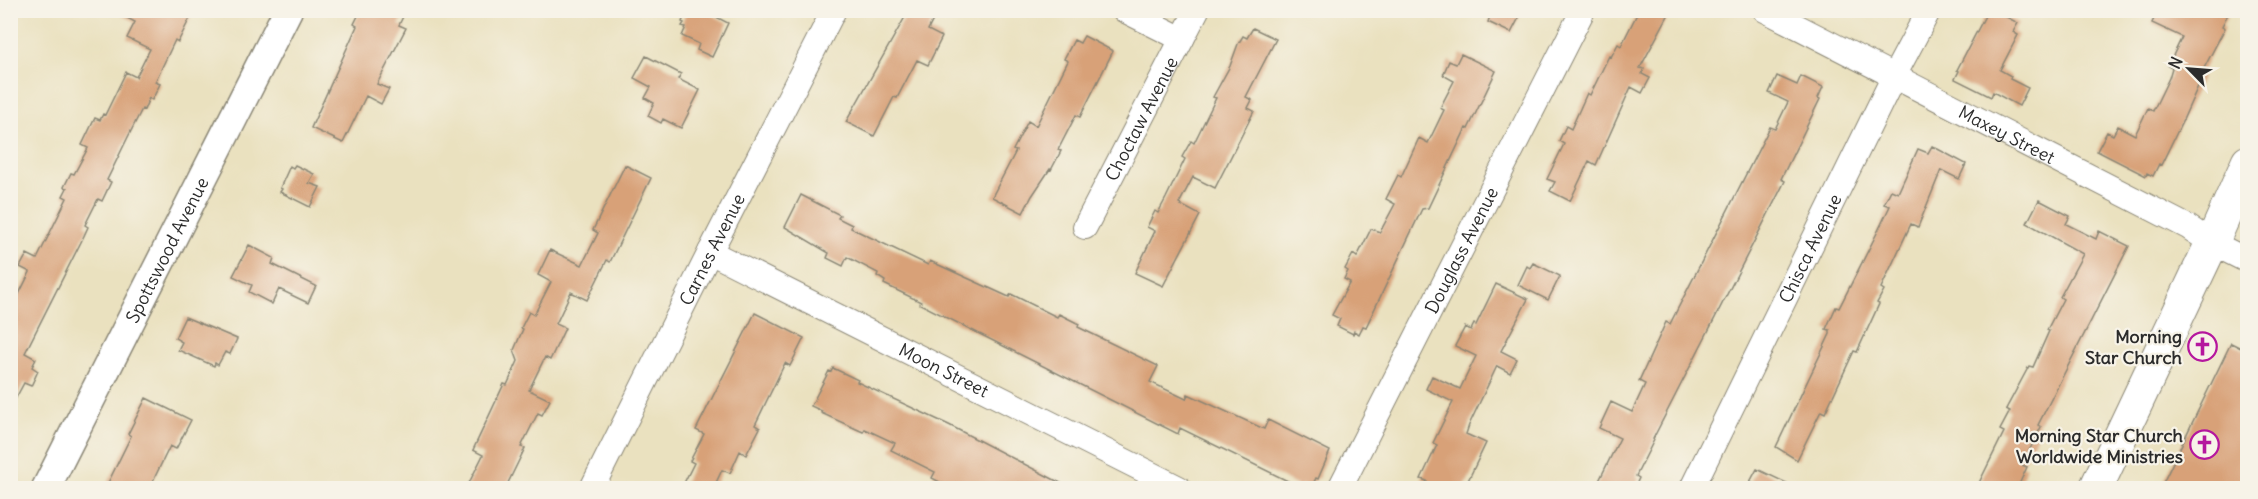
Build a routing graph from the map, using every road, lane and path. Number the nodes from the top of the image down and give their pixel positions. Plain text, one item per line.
1 (288, 10) edge
2 (834, 10) edge
3 (1124, 10) edge
4 (1197, 10) edge
5 (1583, 10) edge
6 (1764, 10) edge
7 (1929, 10) edge
8 (1182, 39) junction
9 (1894, 76) junction
10 (2247, 162) edge
11 (1085, 227) dead end
12 (2212, 243) junction
13 (710, 252) junction
14 (2247, 261) edge
15 (46, 489) edge
16 (592, 489) edge
17 (1179, 489) edge
18 (1340, 489) edge
19 (1692, 489) edge
20 (2096, 489) edge

1 - 15 street, Spottswood Avenue
2 - 13 street, Carnes Avenue
3 - 8 street
4 - 8 street, Choctaw Avenue
5 - 18 street, Douglass Avenue
6 - 9 street, Maxey Street
7 - 9 street, Chisca Avenue
8 - 11 street, Choctaw Avenue
9 - 12 street, Maxey Street
9 - 19 street, Chisca Avenue
10 - 12 main road
12 - 14 street, Maxey Street
12 - 20 main road
13 - 16 street, Carnes Avenue
13 - 17 street, Moon Street

